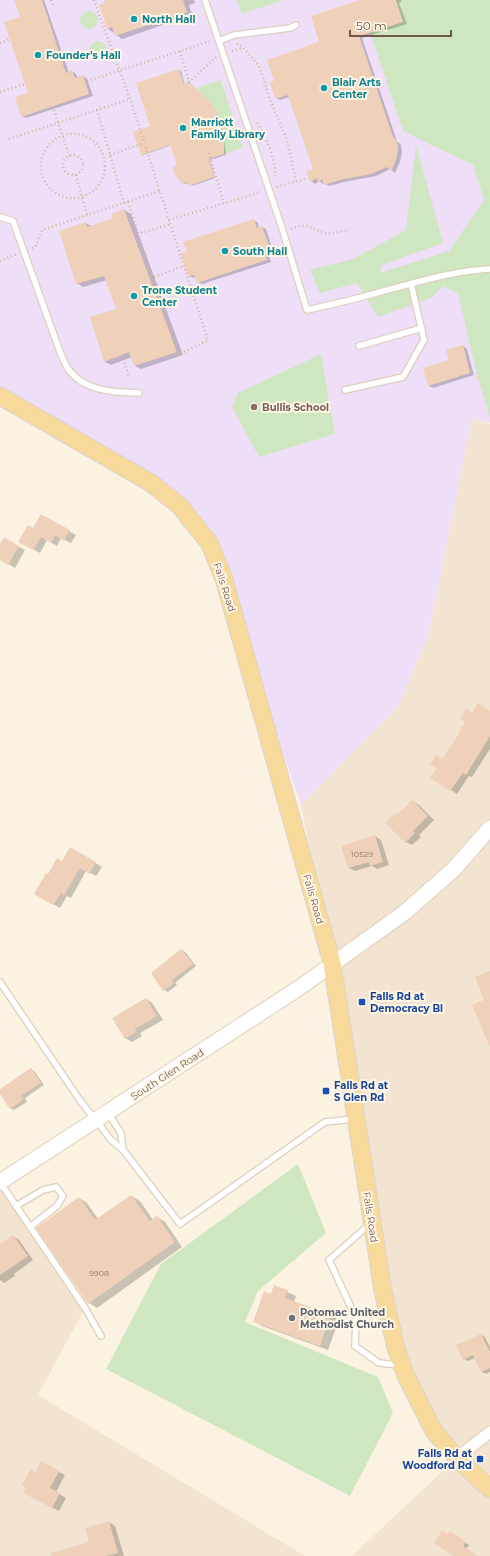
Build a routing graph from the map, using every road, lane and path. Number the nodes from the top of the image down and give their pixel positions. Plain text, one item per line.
1 (51, 0) edge
2 (94, 0) edge
3 (205, 0) edge
4 (53, 6) dead end
5 (296, 25) dead end
6 (227, 38) junction
7 (10, 40) dead end
8 (219, 41) junction
9 (0, 43) edge
10 (243, 47) junction
11 (180, 51) junction
12 (224, 54) junction
13 (120, 70) junction
14 (87, 80) dead end
15 (25, 84) dead end
16 (0, 92) edge
17 (130, 99) junction
18 (54, 106) dead end
19 (97, 110) junction
20 (58, 123) junction
21 (62, 136) junction
22 (9, 139) dead end
23 (144, 143) junction
24 (210, 154) dead end
25 (110, 155) junction
26 (70, 156) junction
27 (76, 175) junction
28 (308, 178) dead end
29 (296, 181) junction
30 (269, 189) junction
31 (160, 191) junction
32 (82, 197) junction
33 (128, 202) junction
34 (124, 203) junction
35 (224, 203) junction
36 (87, 215) junction
37 (0, 217) edge
38 (169, 220) junction
39 (171, 224) junction
40 (288, 230) dead end
41 (349, 230) dead end
42 (141, 233) dead end
43 (35, 247) dead end
44 (184, 266) junction
45 (490, 269) edge
46 (154, 277) dead end
47 (411, 284) junction
48 (422, 328) junction
49 (359, 346) dead end
50 (122, 355) dead end
51 (129, 377) dead end
52 (345, 390) dead end
53 (139, 394) dead end
54 (0, 396) edge
55 (490, 828) edge
56 (332, 963) junction
57 (0, 982) edge
58 (100, 1118) junction
59 (356, 1118) junction
60 (124, 1151) junction
61 (0, 1182) edge
62 (16, 1206) junction
63 (372, 1222) junction
64 (30, 1227) junction
65 (101, 1336) dead end
66 (402, 1365) junction
67 (490, 1432) edge
68 (457, 1458) junction
69 (490, 1489) edge

1 - 4 path
2 - 13 path
3 - 8 lane
5 - 6 lane
6 - 8 lane
6 - 10 path
7 - 9 path
8 - 11 path
8 - 12 lane
10 - 12 path
10 - 29 path
11 - 12 path
11 - 13 path
12 - 30 lane
13 - 14 path
13 - 17 path
15 - 16 path
17 - 19 path
17 - 23 path
18 - 20 path
19 - 20 path
19 - 25 path
20 - 21 path
20 - 22 path
21 - 26 path
21 - 32 path
21 - 32 path
23 - 25 path
23 - 31 path
24 - 35 path
25 - 34 path
26 - 27 path
26 - 27 path
27 - 32 path
28 - 29 path
29 - 30 path
30 - 35 path
30 - 47 lane
31 - 33 path
31 - 38 path
32 - 36 path
33 - 34 path
33 - 44 path
34 - 36 path
35 - 38 path
36 - 43 path
37 - 53 lane
38 - 39 path
39 - 42 path
39 - 44 path
40 - 41 path
44 - 46 path
45 - 47 lane
47 - 48 lane
48 - 49 lane
48 - 52 lane
50 - 51 path
54 - 56 main road, Falls Road
55 - 56 main road, South Glen Road
56 - 58 main road, South Glen Road
56 - 59 main road, Falls Road
57 - 58 lane
58 - 60 lane
58 - 60 lane
58 - 61 main road, South Glen Road
59 - 60 lane
59 - 63 main road, Falls Road
61 - 62 lane
62 - 64 lane
62 - 64 lane
63 - 66 main road, Falls Road
63 - 66 lane
64 - 65 lane
66 - 68 main road, Falls Road
67 - 68 street
68 - 69 main road, Falls Road

